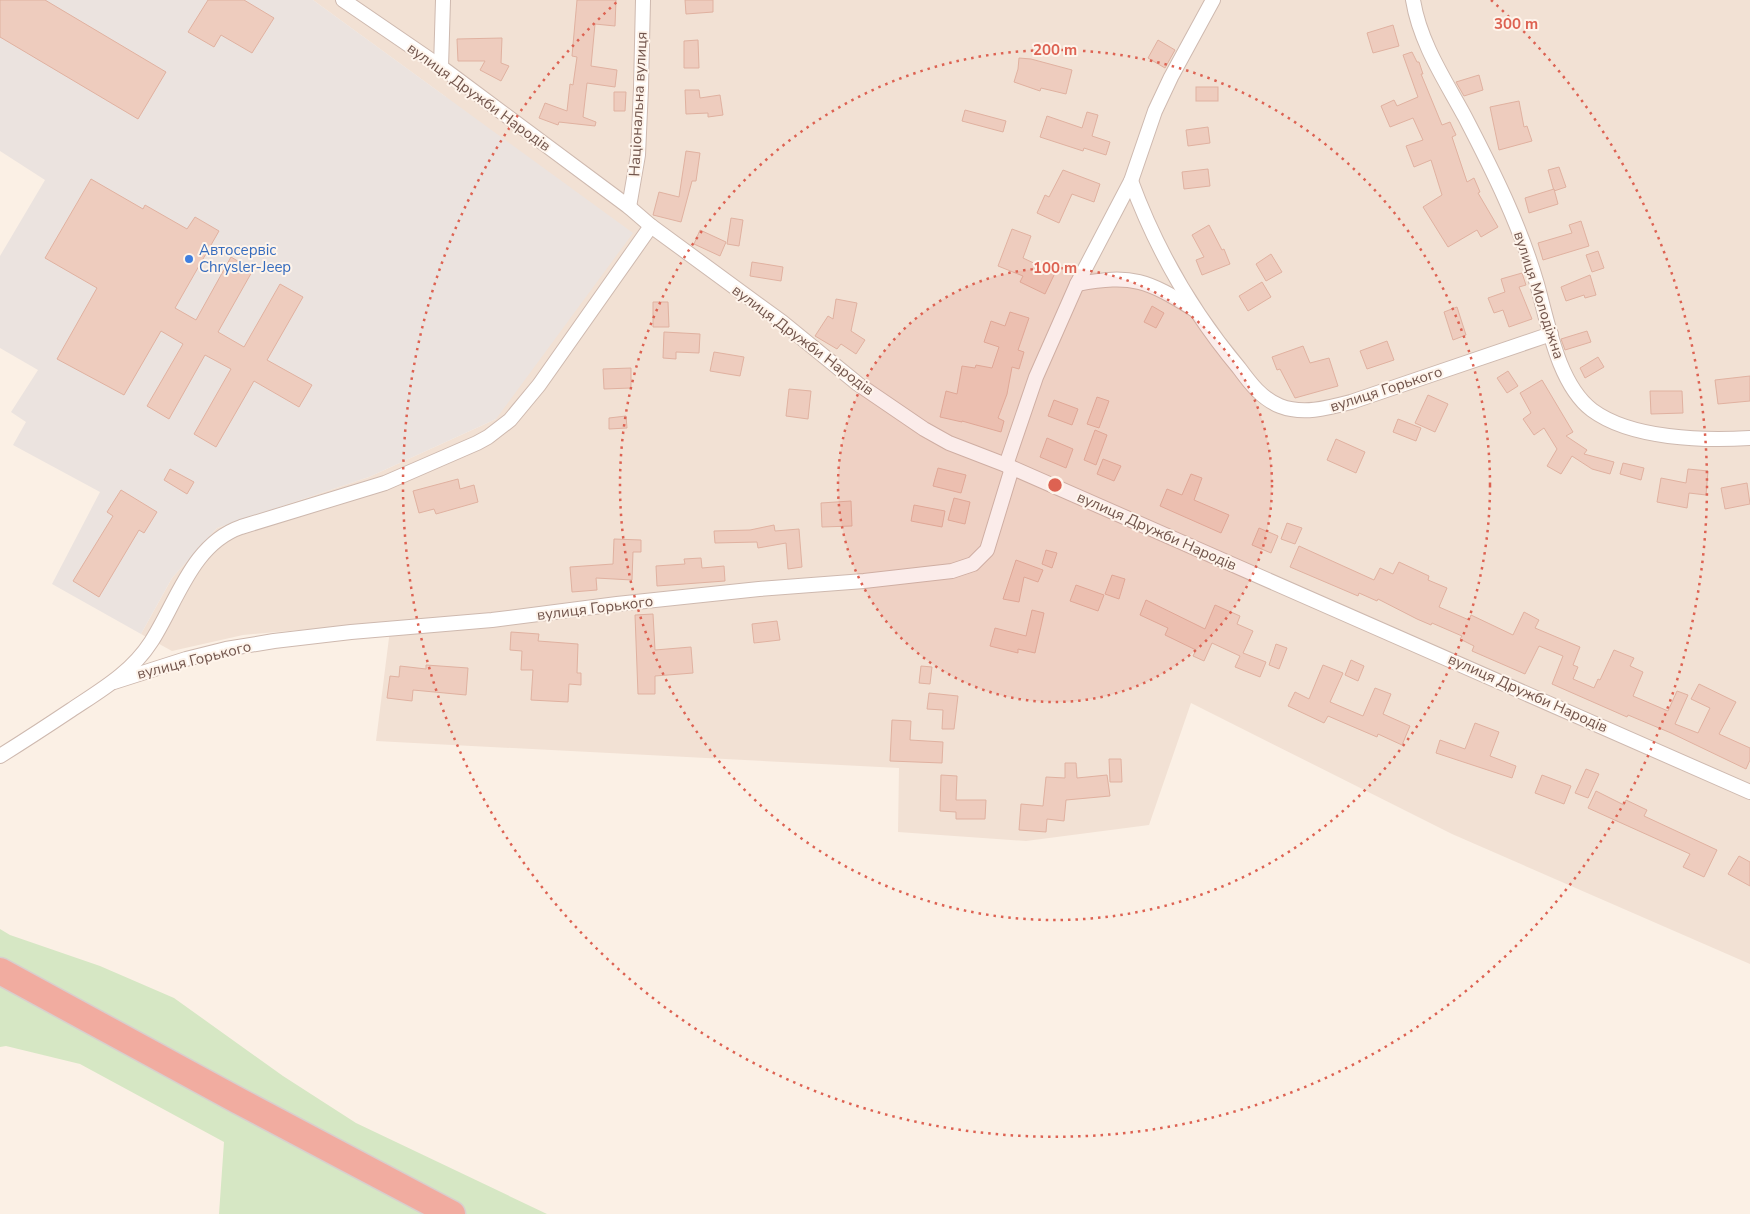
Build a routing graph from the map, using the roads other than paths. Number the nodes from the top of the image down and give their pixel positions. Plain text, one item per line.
1 (342, 0) edge
2 (443, 0) edge
3 (643, 0) edge
4 (1213, 0) edge
5 (1413, 0) edge
6 (441, 67) junction
7 (1131, 181) junction
8 (629, 207) junction
9 (651, 226) junction
10 (1077, 284) junction
11 (1197, 312) junction
12 (1551, 334) junction
13 (1750, 438) edge
14 (1009, 466) junction
15 (114, 682) junction
16 (0, 756) edge
17 (1750, 792) edge
18 (0, 971) edge
19 (452, 1214) edge

1 - 6 street, вулиця Дружби Народів
2 - 6 street
3 - 8 street, Національна вулиця
4 - 7 street, вулиця Горького
5 - 12 street, вулиця Молодіжна
6 - 8 street, вулиця Дружби Народів
7 - 10 street, вулиця Горького
7 - 11 street, вулиця Горького
8 - 9 street, вулиця Дружби Народів
9 - 14 street, вулиця Дружби Народів
9 - 15 street
10 - 11 street
10 - 14 street, вулиця Горького
11 - 12 street, вулиця Горького
12 - 13 street, вулиця Молодіжна
14 - 15 street, вулиця Горького
14 - 17 street, вулиця Дружби Народів
15 - 16 street
18 - 19 highway

